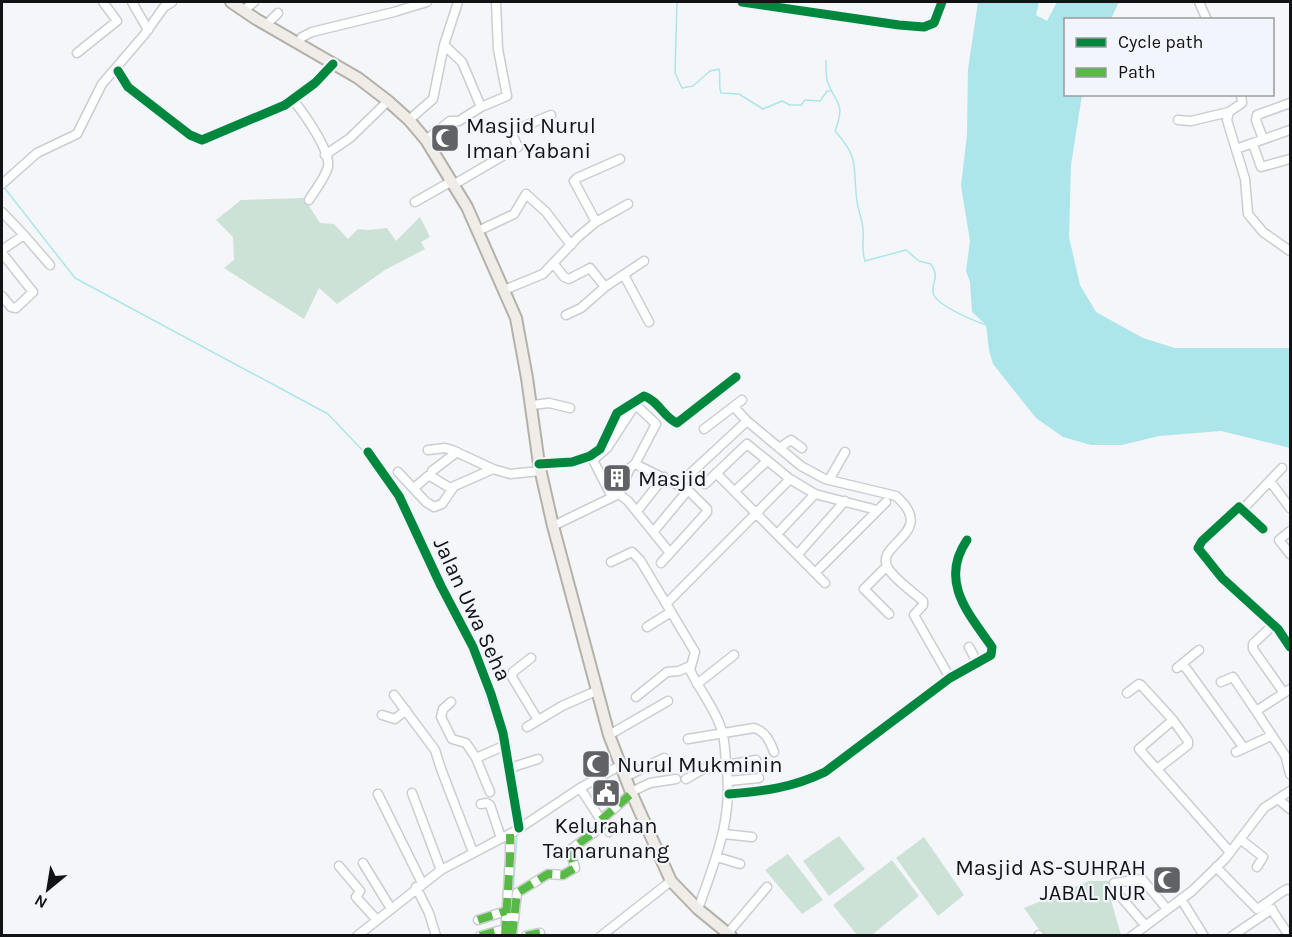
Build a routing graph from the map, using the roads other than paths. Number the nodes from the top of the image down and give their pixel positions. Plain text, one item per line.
1 (104, 2) edge
2 (132, 2) edge
3 (157, 2) edge
4 (172, 2) edge
5 (231, 2) edge
6 (255, 2) edge
7 (427, 2) edge
8 (458, 2) edge
9 (496, 2) edge
10 (742, 2) edge
11 (942, 2) edge
12 (1198, 2) edge
13 (162, 10) junction
14 (243, 11) junction
15 (278, 13) dead end
16 (1207, 18) edge
17 (266, 25) junction
18 (148, 30) junction
19 (298, 43) junction
20 (448, 48) junction
21 (77, 53) dead end
22 (333, 64) junction
23 (118, 71) dead end
24 (1242, 96) edge
25 (293, 99) junction
26 (388, 101) junction
27 (1290, 103) edge
28 (481, 108) junction
29 (1229, 112) junction
30 (551, 115) dead end
31 (409, 120) junction
32 (1178, 120) dead end
33 (1290, 130) edge
34 (1263, 139) junction
35 (426, 140) junction
36 (1253, 144) junction
37 (1236, 149) junction
38 (325, 155) junction
39 (620, 159) dead end
40 (1290, 159) edge
41 (452, 183) junction
42 (3, 184) edge
43 (309, 201) dead end
44 (416, 202) dead end
45 (628, 204) dead end
46 (2, 212) edge
47 (596, 222) junction
48 (478, 231) junction
49 (24, 235) junction
50 (571, 245) junction
51 (2, 251) edge
52 (1290, 251) edge
53 (644, 261) dead end
54 (554, 264) junction
55 (50, 265) dead end
56 (624, 275) junction
57 (605, 287) junction
58 (504, 290) junction
59 (2, 296) edge
60 (566, 315) dead end
61 (648, 322) dead end
62 (736, 376) dead end
63 (742, 400) dead end
64 (532, 405) junction
65 (734, 407) junction
66 (570, 408) dead end
67 (747, 421) junction
68 (704, 429) dead end
69 (779, 448) junction
70 (802, 448) dead end
71 (428, 450) dead end
72 (368, 452) dead end
73 (457, 452) junction
74 (845, 452) dead end
75 (767, 460) junction
76 (635, 464) junction
77 (540, 468) junction
78 (1282, 468) dead end
79 (493, 469) junction
80 (398, 472) dead end
81 (691, 473) dead end
82 (716, 473) junction
83 (431, 475) junction
84 (664, 477) junction
85 (790, 479) junction
86 (829, 480) junction
87 (1270, 481) junction
88 (705, 484) dead end
89 (414, 488) junction
90 (453, 488) junction
91 (688, 490) junction
92 (735, 491) junction
93 (815, 494) junction
94 (615, 495) junction
95 (845, 501) junction
96 (886, 502) dead end
97 (1290, 508) edge
98 (1243, 509) junction
99 (877, 510) junction
100 (637, 511) junction
101 (755, 513) junction
102 (552, 526) junction
103 (1263, 529) dead end
104 (654, 531) junction
105 (1290, 531) edge
106 (777, 534) junction
107 (967, 540) dead end
108 (670, 553) junction
109 (798, 554) junction
110 (1290, 554) edge
111 (611, 562) dead end
112 (661, 563) dead end
113 (887, 566) junction
114 (815, 573) junction
115 (825, 583) dead end
116 (667, 603) junction
117 (671, 612) junction
118 (889, 614) dead end
119 (1273, 625) junction
120 (647, 627) dead end
121 (969, 646) dead end
122 (1290, 647) edge
123 (1199, 650) dead end
124 (734, 655) dead end
125 (531, 658) dead end
126 (977, 662) junction
127 (690, 666) junction
128 (950, 678) junction
129 (1221, 682) dead end
130 (698, 684) junction
131 (596, 691) junction
132 (1287, 691) edge
133 (1127, 693) dead end
134 (394, 695) dead end
135 (636, 697) dead end
136 (668, 701) dead end
137 (451, 702) dead end
138 (405, 710) junction
139 (1256, 711) junction
140 (382, 715) dead end
141 (538, 720) junction
142 (1173, 720) junction
143 (527, 727) dead end
144 (609, 735) junction
145 (723, 735) junction
146 (1271, 736) junction
147 (688, 739) dead end
148 (503, 746) junction
149 (774, 752) dead end
150 (476, 758) junction
151 (664, 758) dead end
152 (538, 759) dead end
153 (756, 760) dead end
154 (1288, 760) edge
155 (726, 764) junction
156 (621, 765) junction
157 (510, 768) junction
158 (1157, 769) junction
159 (1290, 774) edge
160 (625, 777) junction
161 (759, 778) dead end
162 (729, 781) junction
163 (580, 788) junction
164 (1290, 790) edge
165 (490, 792) dead end
166 (412, 793) dead end
167 (631, 793) junction
168 (378, 794) dead end
169 (729, 794) junction
170 (1278, 799) junction
171 (481, 804) dead end
172 (1290, 809) edge
173 (605, 826) junction
174 (514, 831) junction
175 (724, 834) junction
176 (752, 837) dead end
177 (501, 838) junction
178 (1240, 839) junction
179 (473, 852) junction
180 (1230, 852) junction
181 (717, 857) junction
182 (363, 863) dead end
183 (740, 864) dead end
184 (339, 866) dead end
185 (1216, 867) junction
186 (1257, 867) dead end
187 (441, 870) junction
188 (671, 881) junction
189 (1114, 883) dead end
190 (419, 885) junction
191 (767, 887) dead end
192 (1290, 890) edge
193 (1122, 897) dead end
194 (1181, 899) junction
195 (390, 907) junction
196 (698, 909) junction
197 (1167, 909) junction
198 (506, 911) junction
199 (376, 919) junction
200 (478, 920) dead end
201 (1145, 925) junction
202 (1285, 931) edge
203 (505, 932) edge
204 (540, 933) dead end
205 (730, 934) edge
206 (357, 936) edge
207 (436, 936) edge
208 (480, 936) edge
209 (512, 936) edge
210 (526, 936) edge
211 (601, 936) edge
212 (1132, 936) edge
213 (1204, 936) edge
214 (1232, 936) edge

1 - 21 street
2 - 18 street
3 - 13 street
4 - 13 street
5 - 14 main road
6 - 14 street
7 - 19 street
8 - 20 street
9 - 28 street
10 - 11 street
12 - 16 street
13 - 18 street
14 - 17 main road
15 - 17 street
17 - 19 main road
18 - 42 street
19 - 22 main road
20 - 28 street
20 - 31 street
22 - 25 street
22 - 26 main road
23 - 25 street
24 - 29 street
25 - 38 street
26 - 31 main road
26 - 38 street
27 - 34 street
28 - 35 street
29 - 32 street
29 - 37 street
30 - 41 street
31 - 35 main road
33 - 34 street
34 - 36 street
35 - 41 main road
36 - 37 street
36 - 40 street
37 - 52 street
38 - 43 street
39 - 47 street
41 - 44 street
41 - 48 main road
45 - 47 street
46 - 49 street
47 - 50 street
48 - 50 street
48 - 58 main road
49 - 51 street
49 - 55 street
50 - 54 street
51 - 59 street
53 - 56 street
54 - 57 street
54 - 58 street
56 - 57 street
56 - 61 street
57 - 60 street
58 - 64 main road
62 - 77 street
63 - 65 street
64 - 66 street
64 - 77 main road
65 - 67 street
65 - 68 street
67 - 69 street
67 - 81 street
69 - 70 street
69 - 86 street
71 - 73 street
72 - 148 street, Jalan Uwa Seha
73 - 79 street
73 - 83 street
74 - 86 street
75 - 82 street
75 - 85 street
75 - 92 street
76 - 84 street
76 - 94 street
76 - 94 street
77 - 79 street
77 - 102 main road
78 - 87 street
79 - 90 street
80 - 89 street
82 - 88 street
82 - 92 street
83 - 89 street
83 - 90 street
84 - 91 street
84 - 100 street
85 - 93 street
85 - 101 street
86 - 113 street
87 - 97 street
87 - 98 street
89 - 90 street
91 - 104 street
91 - 108 street
92 - 101 street
93 - 95 street
93 - 106 street
94 - 100 street
94 - 102 street
95 - 99 street
95 - 109 street
96 - 99 street
98 - 103 street
98 - 119 street
99 - 114 street
100 - 104 street
101 - 106 street
101 - 116 street
102 - 131 main road
104 - 108 street
105 - 110 street
106 - 109 street
107 - 126 street
108 - 112 street
109 - 114 street
111 - 116 street
113 - 118 street
113 - 128 street
114 - 115 street
116 - 117 street
117 - 120 street
117 - 127 street
119 - 122 street
119 - 132 street
121 - 126 street
123 - 146 street
124 - 130 street
125 - 141 street
126 - 128 street
127 - 130 street
127 - 135 street
128 - 169 street
129 - 139 street
130 - 145 street
131 - 141 street
131 - 144 main road
132 - 139 street
133 - 142 street
134 - 138 street
136 - 144 street
137 - 150 street
138 - 140 street
138 - 179 street
139 - 146 street
141 - 143 street
142 - 158 street
142 - 158 street
144 - 156 main road
145 - 147 street
145 - 149 street
145 - 155 street
146 - 154 street
148 - 150 street
148 - 157 street, Jalan Uwa Seha
150 - 165 street
151 - 160 street
152 - 157 street
153 - 155 street
154 - 159 street
155 - 162 street
155 - 167 street
156 - 160 main road
156 - 163 street
157 - 174 street, Jalan Uwa Seha
158 - 180 street
160 - 167 main road
161 - 162 street
162 - 169 street
163 - 173 street
163 - 174 street
164 - 170 street
166 - 187 street
167 - 173 street
167 - 188 main road
168 - 190 street
169 - 175 street
170 - 172 street
170 - 178 street
171 - 177 street
173 - 209 street
174 - 177 street
174 - 198 street, Jalan Uwa Seha
175 - 176 street
175 - 181 street
177 - 179 street
178 - 180 street
178 - 186 street
179 - 187 street
180 - 185 street
181 - 183 street
181 - 196 street
182 - 195 street
184 - 199 street
185 - 192 street
185 - 194 street
187 - 190 street
188 - 196 main road
188 - 211 street
189 - 197 street
190 - 195 street
190 - 207 street
191 - 205 street
193 - 201 street
194 - 197 street
194 - 213 street
195 - 199 street
196 - 205 main road
197 - 201 street
198 - 200 street
198 - 203 street, Jalan Uwa Seha
199 - 206 street
201 - 212 street
202 - 214 street
203 - 208 street
204 - 210 street

